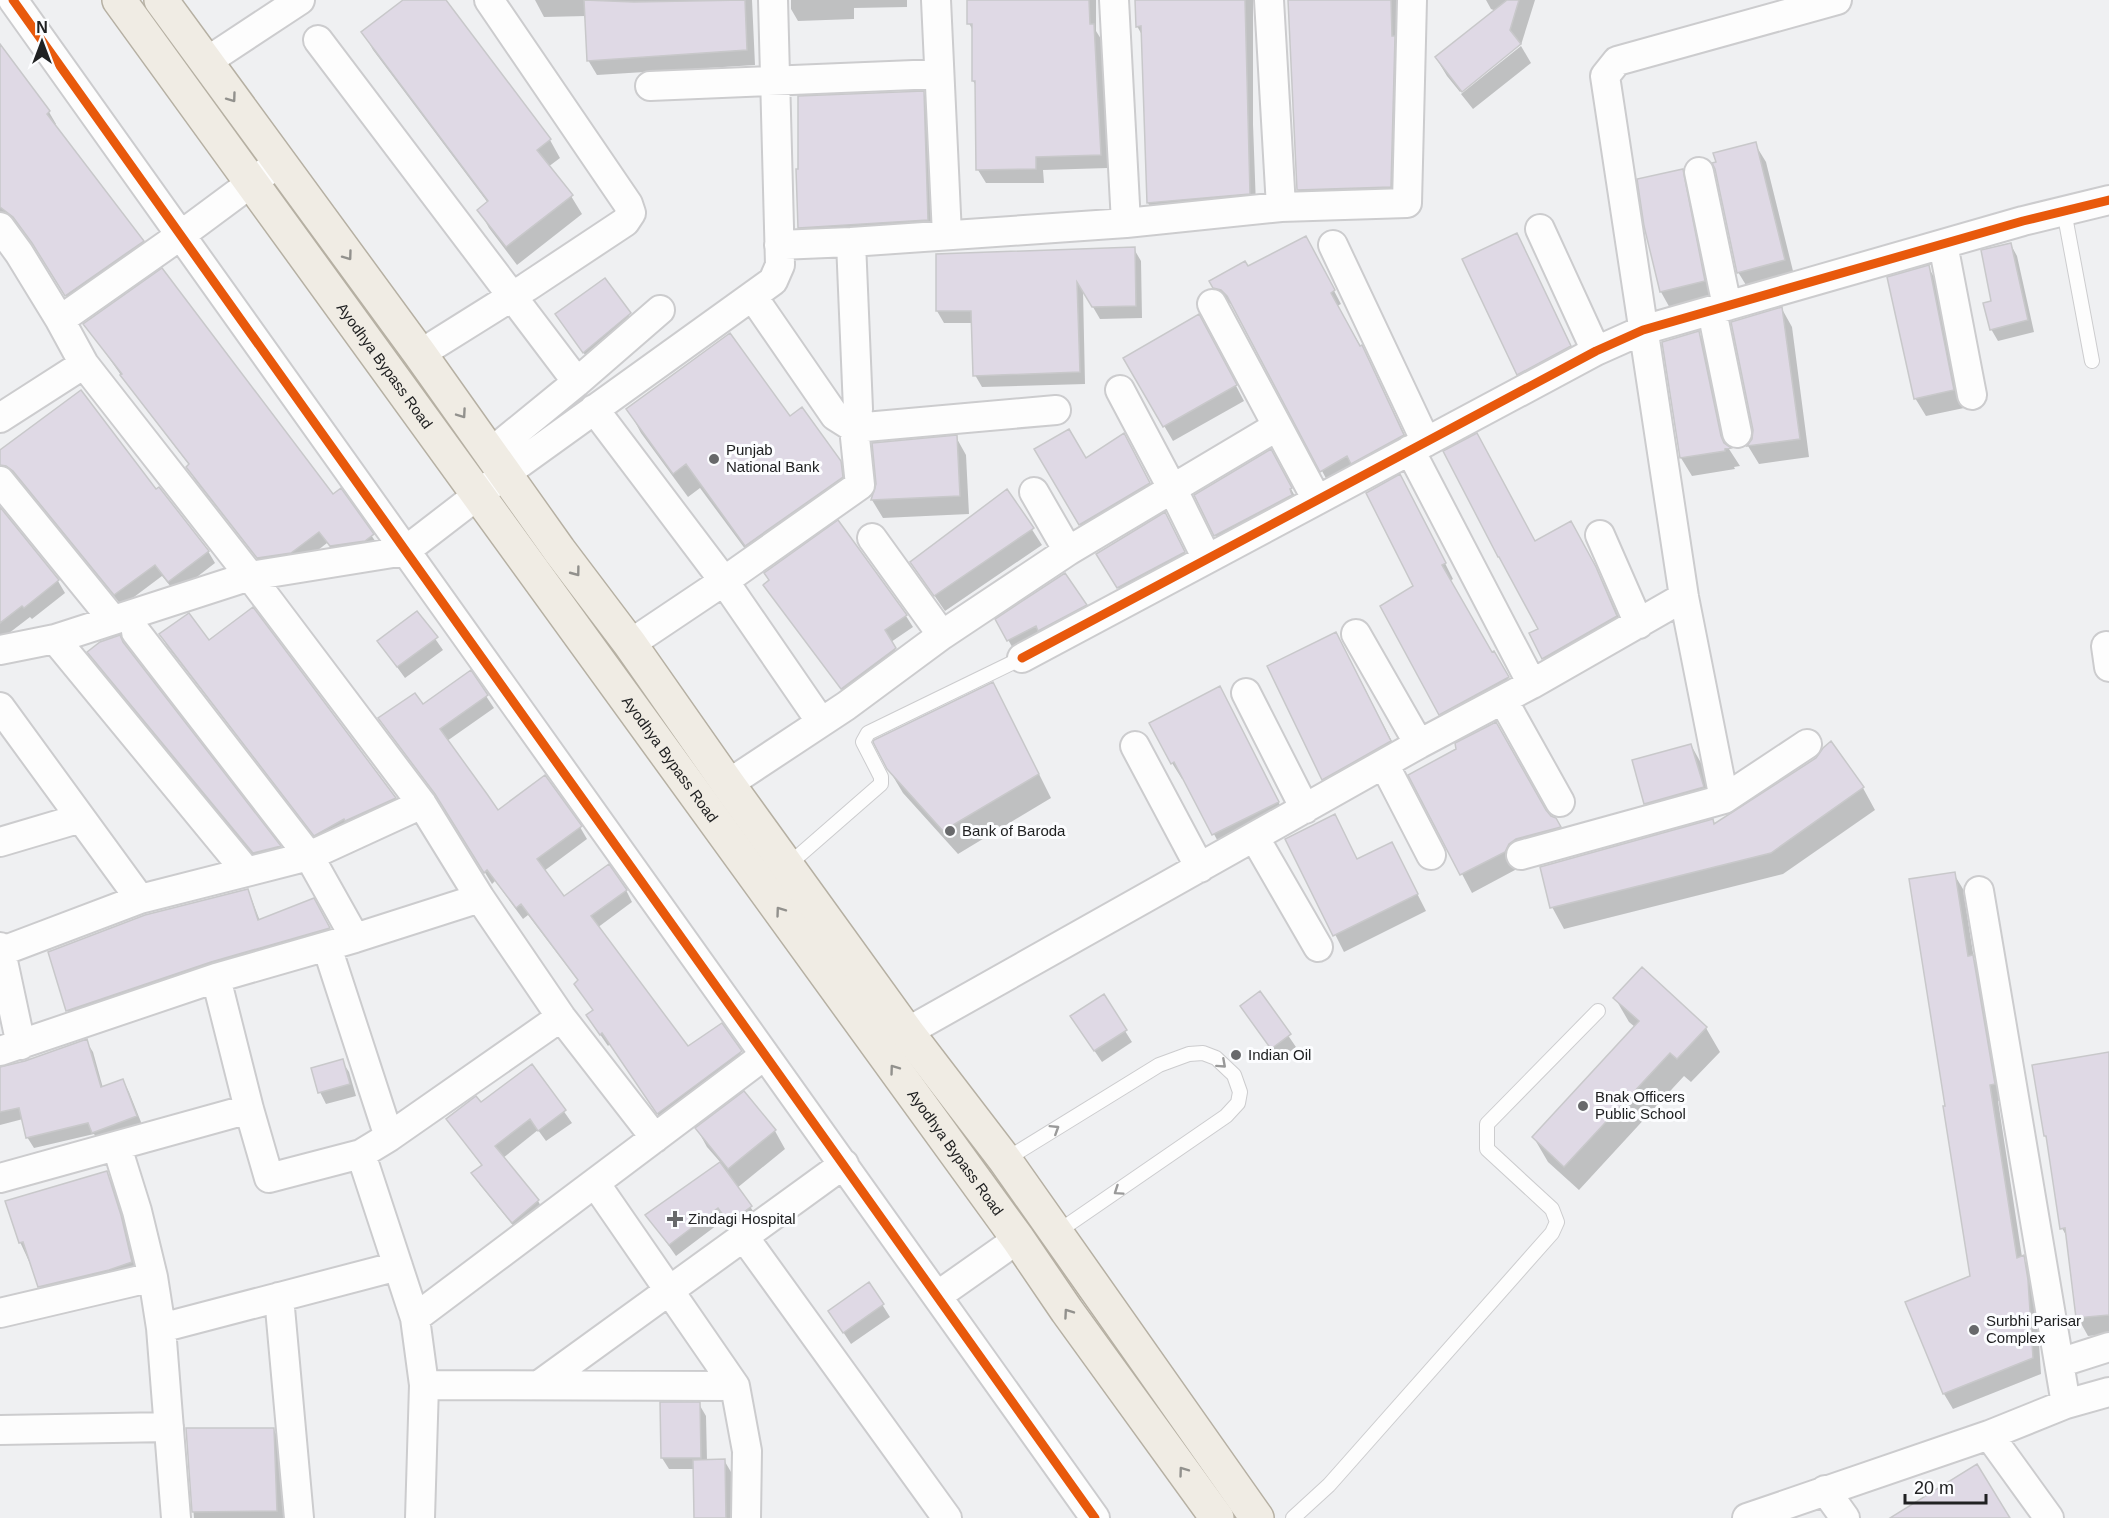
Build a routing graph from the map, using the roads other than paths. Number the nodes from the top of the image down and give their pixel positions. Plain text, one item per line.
1 (13, 0) edge
2 (119, 0) edge
3 (161, 0) edge
4 (300, 0) edge
5 (489, 0) edge
6 (773, 0) edge
7 (936, 0) edge
8 (1114, 0) edge
9 (1269, 0) edge
10 (1412, 0) edge
11 (1837, 0) edge
12 (318, 40) dead end
13 (206, 62) junction
14 (938, 74) junction
15 (775, 80) junction
16 (650, 86) dead end
17 (279, 163) junction
18 (1698, 172) dead end
19 (251, 182) junction
20 (2109, 200) edge
21 (1281, 207) junction
22 (2064, 211) junction
23 (1126, 223) junction
24 (0, 227) edge
25 (1540, 230) dead end
26 (181, 235) junction
27 (947, 235) junction
28 (851, 242) junction
29 (1944, 244) junction
30 (779, 245) junction
31 (1333, 245) dead end
32 (10, 260) edge
33 (511, 297) junction
34 (753, 297) junction
35 (1212, 304) dead end
36 (1720, 308) junction
37 (660, 310) dead end
38 (60, 320) junction
39 (1643, 330) junction
40 (1596, 351) junction
41 (420, 354) junction
42 (2092, 361) dead end
43 (84, 364) junction
44 (577, 382) junction
45 (1120, 390) dead end
46 (1972, 395) dead end
47 (594, 409) junction
48 (1056, 410) dead end
49 (0, 417) edge
50 (1276, 427) junction
51 (854, 428) junction
52 (1737, 433) dead end
53 (1418, 446) junction
54 (497, 464) junction
55 (0, 481) edge
56 (1172, 488) junction
57 (1034, 492) dead end
58 (478, 495) junction
59 (1317, 500) junction
60 (1600, 535) dead end
61 (872, 538) dead end
62 (405, 551) junction
63 (1068, 551) junction
64 (1207, 559) junction
65 (250, 576) junction
66 (724, 581) junction
67 (1684, 597) junction
68 (1639, 624) junction
69 (124, 626) junction
70 (1356, 634) dead end
71 (942, 635) junction
72 (55, 639) junction
73 (630, 644) junction
74 (0, 650) edge
75 (1022, 658) joint
76 (1532, 684) junction
77 (1246, 693) dead end
78 (1503, 700) junction
79 (0, 706) edge
80 (821, 722) junction
81 (1419, 744) junction
82 (1807, 744) dead end
83 (1135, 746) dead end
84 (1384, 764) junction
85 (728, 784) junction
86 (1724, 799) junction
87 (1560, 802) dead end
88 (422, 804) junction
89 (1305, 809) junction
90 (81, 818) junction
91 (1255, 838) junction
92 (0, 842) edge
93 (1431, 855) dead end
94 (1521, 855) dead end
95 (309, 856) junction
96 (787, 866) junction
97 (1200, 868) junction
98 (246, 871) junction
99 (1979, 891) dead end
100 (480, 898) junction
101 (140, 900) junction
102 (355, 938) junction
103 (327, 946) junction
104 (1318, 946) dead end
105 (0, 951) edge
106 (216, 978) junction
107 (1598, 1011) dead end
108 (561, 1017) junction
109 (907, 1032) junction
110 (10, 1048) edge
111 (765, 1055) junction
112 (249, 1109) junction
113 (389, 1137) junction
114 (655, 1138) junction
115 (117, 1147) junction
116 (361, 1154) junction
117 (1005, 1160) junction
118 (844, 1164) junction
119 (0, 1178) edge
120 (595, 1183) junction
121 (1056, 1233) junction
122 (744, 1237) junction
123 (1018, 1239) junction
124 (1078, 1262) junction
125 (398, 1266) junction
126 (153, 1277) junction
127 (1047, 1282) junction
128 (670, 1290) junction
129 (937, 1296) junction
130 (279, 1297) junction
131 (0, 1313) edge
132 (415, 1318) junction
133 (160, 1328) junction
134 (2109, 1347) edge
135 (2059, 1363) junction
136 (539, 1384) junction
137 (424, 1385) junction
138 (735, 1386) junction
139 (2109, 1392) edge
140 (2066, 1404) junction
141 (169, 1427) junction
142 (0, 1430) edge
143 (1989, 1435) junction
144 (1825, 1490) junction
145 (176, 1518) edge
146 (299, 1518) edge
147 (420, 1518) edge
148 (746, 1518) edge
149 (947, 1518) edge
150 (1095, 1518) edge
151 (1217, 1518) edge
152 (1257, 1518) edge
153 (1293, 1518) edge
154 (1748, 1518) edge
155 (1845, 1518) edge
156 (2049, 1518) edge

1 - 26 street
2 - 19 main road, Ayodhya Bypass Road
3 - 13 main road
4 - 13 street
5 - 33 street
6 - 15 street
7 - 14 street
8 - 23 street
9 - 21 street
10 - 21 street
11 - 39 street
12 - 33 street
13 -> 17 main road
14 - 15 street
14 - 27 street
15 - 16 street
15 - 30 street
17 - 19 street
17 -> 41 main road
18 - 36 street
19 - 26 street
19 - 58 main road, Ayodhya Bypass Road
20 - 22 street
21 - 23 street
22 - 29 street
22 - 42 lane
23 - 27 street
24 - 32 street
25 - 40 street
26 - 38 street
26 - 62 street
27 - 28 street
28 - 30 street
28 - 51 street
29 - 36 street
29 - 46 street
30 - 34 street
31 - 53 street
32 - 38 street
33 - 41 street
33 - 44 street
34 - 47 street
34 - 51 street
35 - 50 street
36 - 39 street
36 - 52 street
37 - 44 street
38 - 43 street
39 - 40 street
39 - 67 street
40 - 53 street
41 -> 54 main road
43 - 49 street
43 - 65 street
44 - 54 street
45 - 56 street
47 - 54 street
47 - 66 street
48 - 51 street
50 - 56 street
50 - 59 street
51 - 66 street
53 - 59 street
53 - 76 street
54 - 58 street
54 -> 73 main road
55 - 69 street
56 - 63 street
56 - 64 street
57 - 63 street
58 - 62 street
123 -> 58 main road, Ayodhya Bypass Road
59 - 64 street
60 - 68 street
61 - 71 street
62 - 65 street
62 - 111 street
63 - 71 street
64 - 75 street
65 - 69 street
65 - 88 street
66 - 73 street
66 - 80 street
67 - 68 street
67 - 86 street
68 - 76 street
69 - 72 street
69 - 95 street
70 - 81 street
71 - 80 street
72 - 74 street
72 - 98 street
73 - 85 main road
75 - 96 lane
76 - 78 street
77 - 89 street
78 - 81 street
78 - 87 street
79 - 90 street
80 - 85 street
81 - 84 street
82 - 86 street
83 - 97 street
84 - 89 street
84 - 93 street
85 - 96 main road
86 - 94 street
88 - 95 street
88 - 100 street
89 - 91 street
90 - 92 street
90 - 101 street
91 - 97 street
91 - 104 street
95 - 98 street
95 - 102 street
96 - 109 main road
97 - 109 street
98 - 101 street
99 - 135 street
100 - 102 street
100 - 108 street
101 - 105 street
102 - 103 street
103 - 106 street
103 - 113 street
105 - 110 street
106 - 110 street
106 - 112 street
107 - 153 lane
108 - 113 street
108 - 114 street
109 - 117 main road
111 - 114 street
111 - 118 street
112 - 115 street
112 - 116 street
113 - 116 street
114 - 120 street
115 - 119 street
115 - 126 street
116 - 125 street
117 - 121 main road
117 -> 121 lane
118 - 122 street
118 - 129 street
120 - 128 street
120 - 132 street
121 - 124 main road
122 - 128 street
122 - 149 street
123 - 127 main road, Ayodhya Bypass Road
123 - 129 street
124 - 127 main road
124 - 152 main road
125 - 130 street
125 - 132 street
126 - 131 street
126 - 133 street
151 -> 127 main road, Ayodhya Bypass Road
128 - 136 street
128 - 138 street
129 - 150 street
130 - 133 street
130 - 146 street
132 - 137 street
133 - 141 street
134 - 135 street
135 - 140 street
136 - 137 street
136 - 138 street
137 - 147 street
138 - 148 street
139 - 140 street
140 - 143 street
141 - 142 street
141 - 145 street
143 - 144 street
143 - 156 street
144 - 154 street
144 - 155 street

